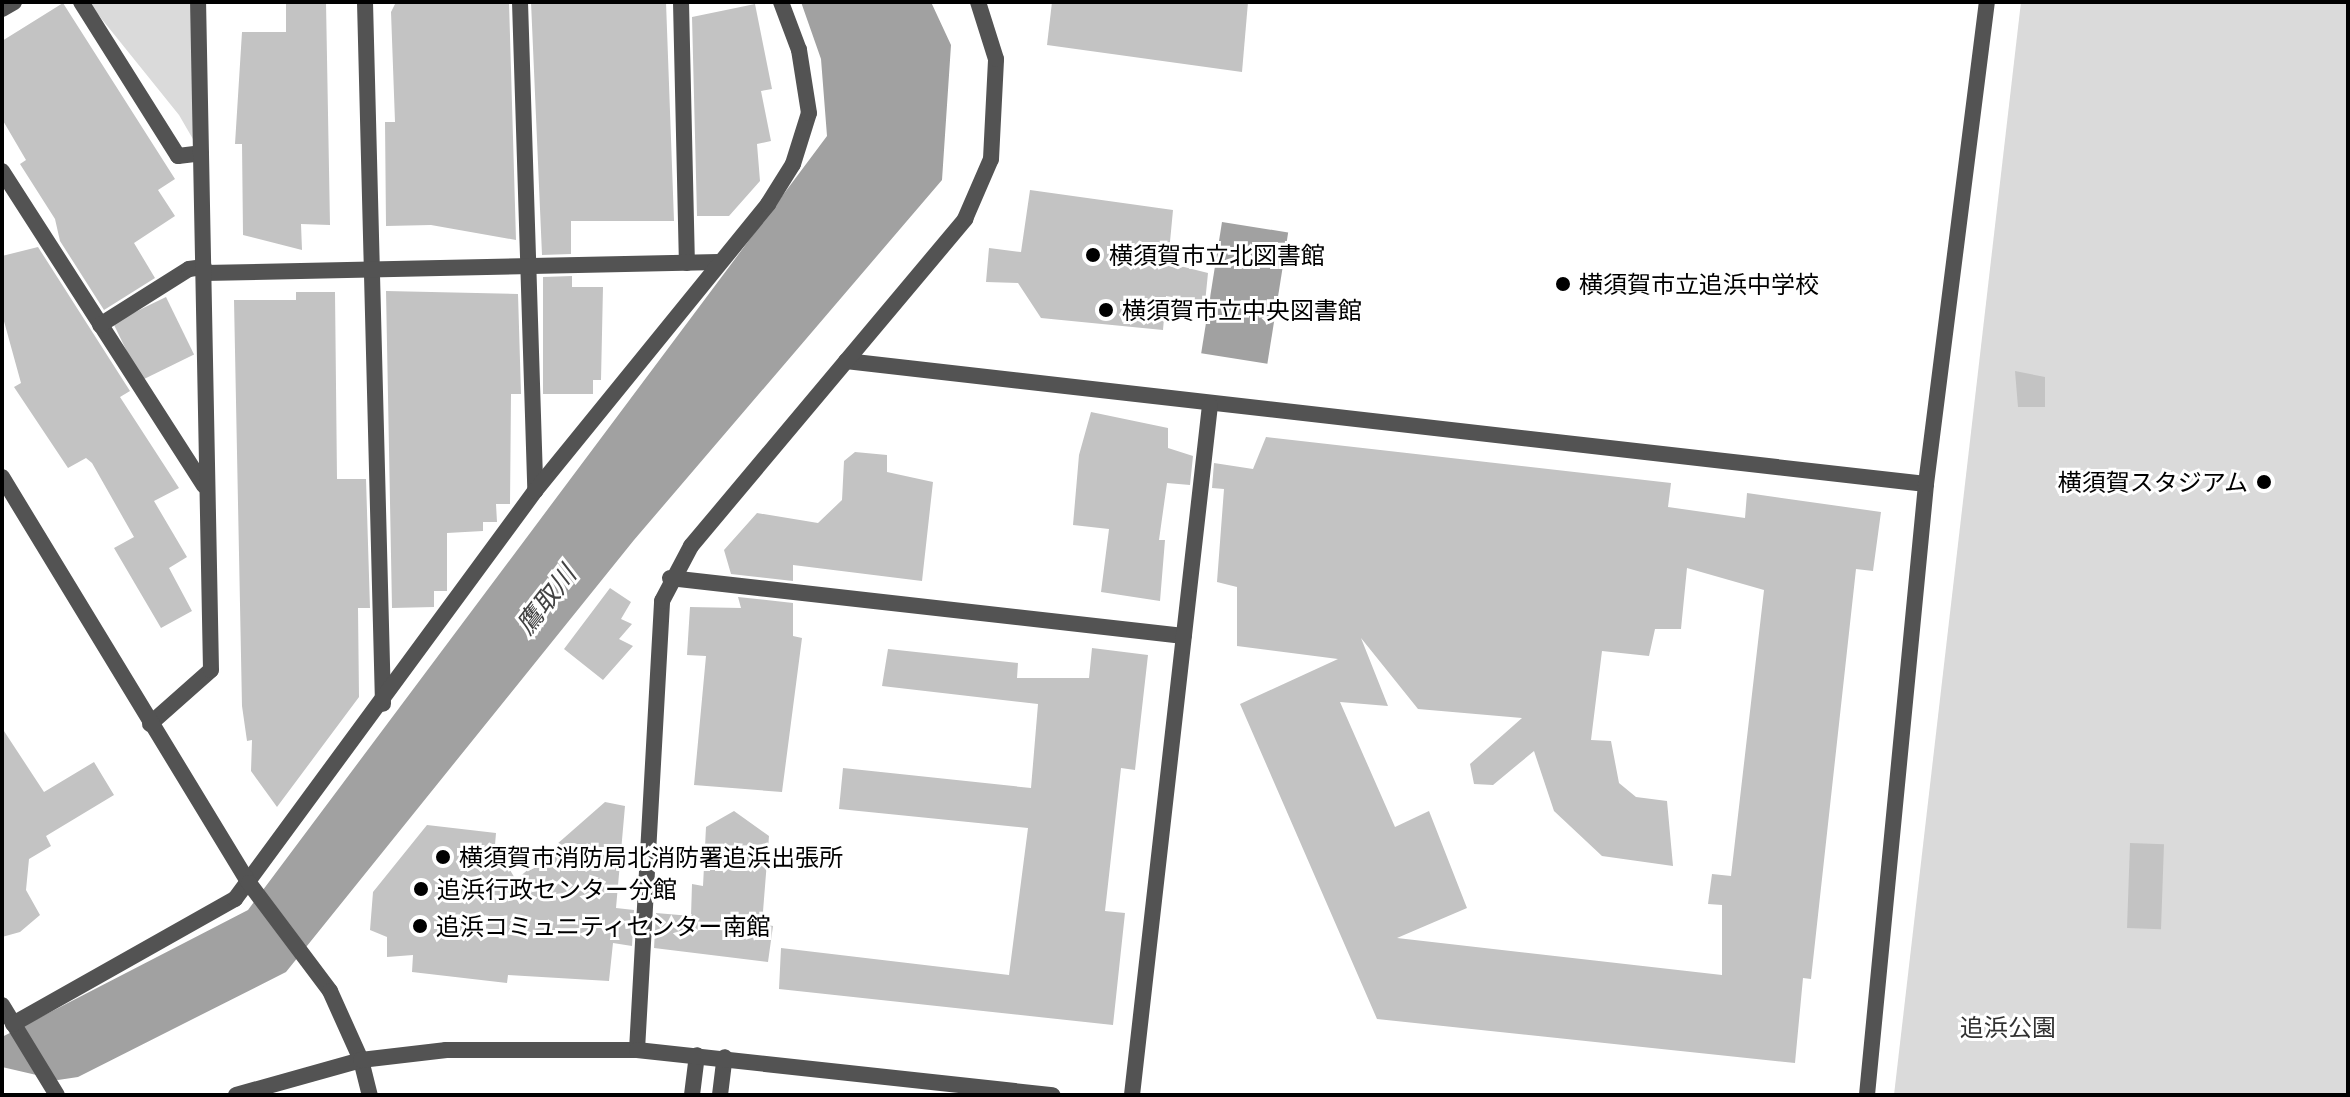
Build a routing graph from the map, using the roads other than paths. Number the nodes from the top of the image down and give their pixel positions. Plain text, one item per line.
1 (14, 2) edge
2 (81, 2) edge
3 (198, 2) edge
4 (365, 2) edge
5 (520, 2) edge
6 (681, 2) edge
7 (781, 2) edge
8 (978, 2) edge
9 (1987, 2) edge
10 (2, 9) edge
11 (201, 153) junction
12 (2, 171) edge
13 (719, 262) junction
14 (687, 263) junction
15 (530, 267) junction
16 (368, 269) junction
17 (204, 270) junction
18 (100, 325) junction
19 (846, 361) junction
20 (1210, 405) junction
21 (2, 477) edge
22 (1926, 484) junction
23 (205, 488) junction
24 (535, 491) junction
25 (670, 578) junction
26 (1184, 636) junction
27 (383, 704) junction
28 (150, 724) junction
29 (252, 887) junction
30 (2, 1005) edge
31 (13, 1024) junction
32 (637, 1050) junction
33 (697, 1055) junction
34 (725, 1057) junction
35 (361, 1060) junction
36 (57, 1095) edge
37 (236, 1095) edge
38 (370, 1095) edge
39 (692, 1095) edge
40 (720, 1095) edge
41 (1053, 1095) edge
42 (1132, 1095) edge
43 (1867, 1095) edge

1 - 10 street
2 - 11 street
3 - 11 street
4 - 16 street
5 - 15 street
6 - 14 street
7 - 13 street
8 - 19 street
9 - 22 street
11 - 17 street
12 - 18 street
13 - 14 street
13 - 24 street
14 - 15 street
15 - 16 street
15 - 24 street
16 - 17 street
16 - 27 street
17 - 18 street
17 - 23 street
18 - 23 street
19 - 20 street
19 - 25 street
20 - 22 street
20 - 26 street
21 - 28 street
22 - 43 street
23 - 28 street
24 - 27 street
25 - 26 street
25 - 32 street
26 - 42 street
27 - 29 street
28 - 29 street
29 - 31 street
29 - 35 street
30 - 31 street
31 - 36 street
32 - 33 street
32 - 35 street
33 - 34 street
33 - 39 street
34 - 40 street
34 - 41 street
35 - 37 street
35 - 38 street

